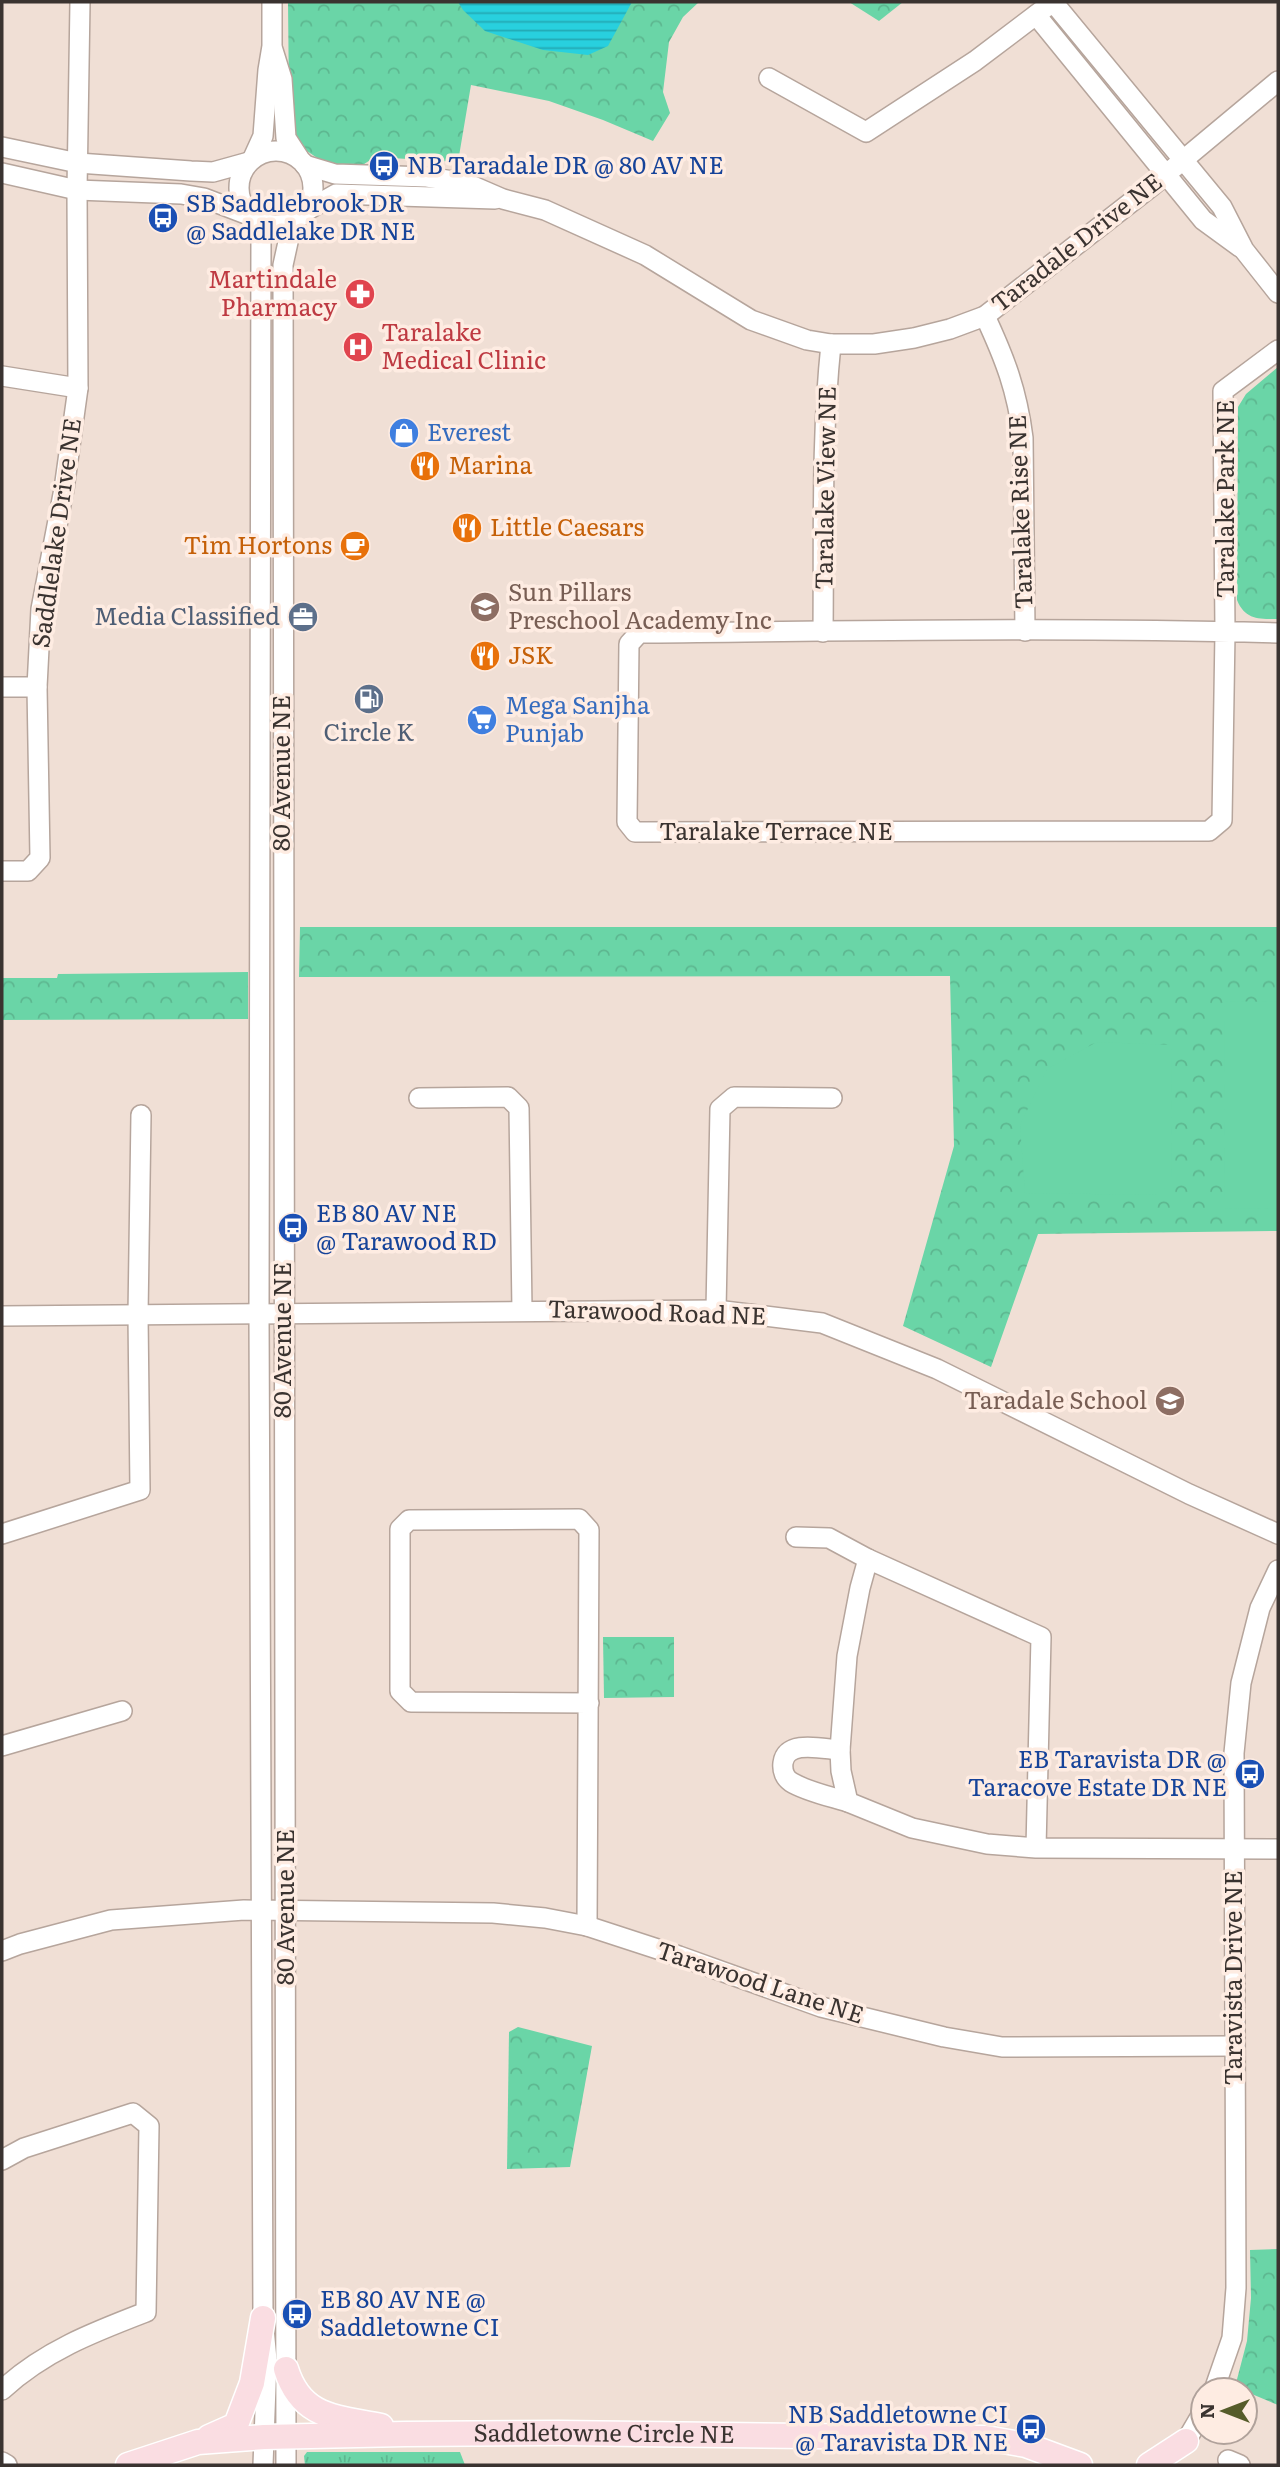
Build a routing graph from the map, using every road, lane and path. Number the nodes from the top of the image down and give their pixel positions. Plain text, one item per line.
1 (80, 2) edge
2 (272, 2) edge
3 (1054, 2) edge
4 (1036, 15) junction
5 (272, 46) junction
6 (769, 78) dead end
7 (1278, 81) edge
8 (2, 147) edge
9 (1184, 159) junction
10 (251, 160) junction
11 (302, 162) junction
12 (78, 163) junction
13 (2, 173) edge
14 (1165, 174) junction
15 (77, 190) junction
16 (503, 199) junction
17 (302, 215) junction
18 (254, 218) junction
19 (1244, 250) junction
20 (1278, 292) edge
21 (985, 316) junction
22 (831, 344) junction
23 (1278, 350) edge
24 (2, 376) edge
25 (78, 388) junction
26 (1025, 631) junction
27 (823, 632) junction
28 (1225, 632) junction
29 (1278, 633) edge
30 (2, 687) edge
31 (37, 687) junction
32 (2, 871) edge
33 (419, 1098) dead end
34 (832, 1098) dead end
35 (141, 1115) dead end
36 (522, 1310) junction
37 (716, 1310) junction
38 (259, 1314) junction
39 (282, 1314) junction
40 (138, 1315) junction
41 (2, 1316) edge
42 (2, 1534) edge
43 (1278, 1534) edge
44 (796, 1537) dead end
45 (869, 1559) junction
46 (1278, 1570) edge
47 (589, 1703) junction
48 (122, 1712) dead end
49 (2, 1746) edge
50 (840, 1750) junction
51 (848, 1802) junction
52 (1036, 1848) junction
53 (1234, 1849) junction
54 (1278, 1849) edge
55 (261, 1910) junction
56 (286, 1911) junction
57 (587, 1926) junction
58 (2, 1951) edge
59 (1234, 2046) junction
60 (2, 2160) edge
61 (263, 2318) junction
62 (285, 2369) junction
63 (1219, 2376) edge
64 (2, 2390) edge
65 (405, 2434) junction
66 (1189, 2436) edge
67 (275, 2437) junction
68 (1186, 2441) junction
69 (198, 2442) junction
70 (2, 2462) edge
71 (7, 2465) edge
72 (128, 2465) edge
73 (263, 2465) edge
74 (286, 2465) edge
75 (1080, 2465) edge
76 (1149, 2465) edge
77 (1176, 2465) edge

1 - 12 street, Saddlelake Drive NE
2 - 5 street
3 - 4 street
3 - 9 street
4 - 6 street
4 - 14 street
5 - 10 street
5 - 11 street
7 - 9 street, Taradale Drive NE
8 - 12 street
9 - 14 street, Taradale Drive NE
9 - 19 street
10 - 11 street
10 - 12 street
10 - 18 street
11 - 16 street, Taradale Drive NE
11 - 17 street
12 - 15 street, Saddlelake Drive NE
13 - 15 street
14 - 19 street
14 - 21 street, Taradale Drive NE
15 - 18 street
15 - 25 street, Saddlelake Drive NE
16 - 17 street, Taradale Drive NE
16 - 22 street, Taradale Drive NE
17 - 18 street
17 - 39 street, 80 Avenue NE
18 - 38 street, 80 Avenue NE
19 - 20 street
21 - 22 street, Taradale Drive NE
21 - 26 street, Taralake Rise NE
22 - 27 street, Taralake View NE
23 - 28 street, Taralake Park NE
24 - 25 street
25 - 31 street, Saddlelake Drive NE
26 - 27 street, Taralake Terrace NE
26 - 28 street, Taralake Terrace NE
27 - 28 street, Taralake Terrace NE
28 - 29 street, Taralake Terrace NE
30 - 31 street
31 - 32 street, Saddlelake Drive NE
33 - 36 street
34 - 37 street
35 - 40 street
36 - 37 street, Tarawood Road NE
36 - 39 street, Tarawood Road NE
37 - 43 street, Tarawood Road NE
38 - 39 street, Tarawood Road NE
38 - 40 street, Tarawood Road NE
38 - 55 street, 80 Avenue NE
39 - 56 street, 80 Avenue NE
40 - 41 street, Tarawood Road NE
40 - 42 street
44 - 45 street
45 - 50 street
45 - 52 street
46 - 53 street, Taravista Drive NE
47 - 47 street
47 - 57 street
48 - 49 street
50 - 51 street
50 - 51 street
51 - 52 street
52 - 53 street
53 - 54 street
53 - 59 street, Taravista Drive NE
55 - 56 street, Tarawood Lane NE
55 - 58 street, Tarawood Lane NE
55 - 61 street, 80 Avenue NE
56 - 57 street, Tarawood Lane NE
56 - 62 street, 80 Avenue NE
57 - 59 street, Tarawood Lane NE
59 - 63 street, Taravista Drive NE
60 - 64 street
61 - 67 street, 80 Avenue NE
61 - 69 main road
62 - 65 main road
62 - 67 street, 80 Avenue NE
65 - 67 main road, Saddletowne Circle NE
65 - 75 main road, Saddletowne Circle NE
66 - 68 street
67 - 69 main road, Saddletowne Circle NE
67 - 73 street, 80 Avenue NE
67 - 74 street, 80 Avenue NE
68 - 76 main road
68 - 77 main road
69 - 72 main road, Saddletowne Circle NE
70 - 71 street

